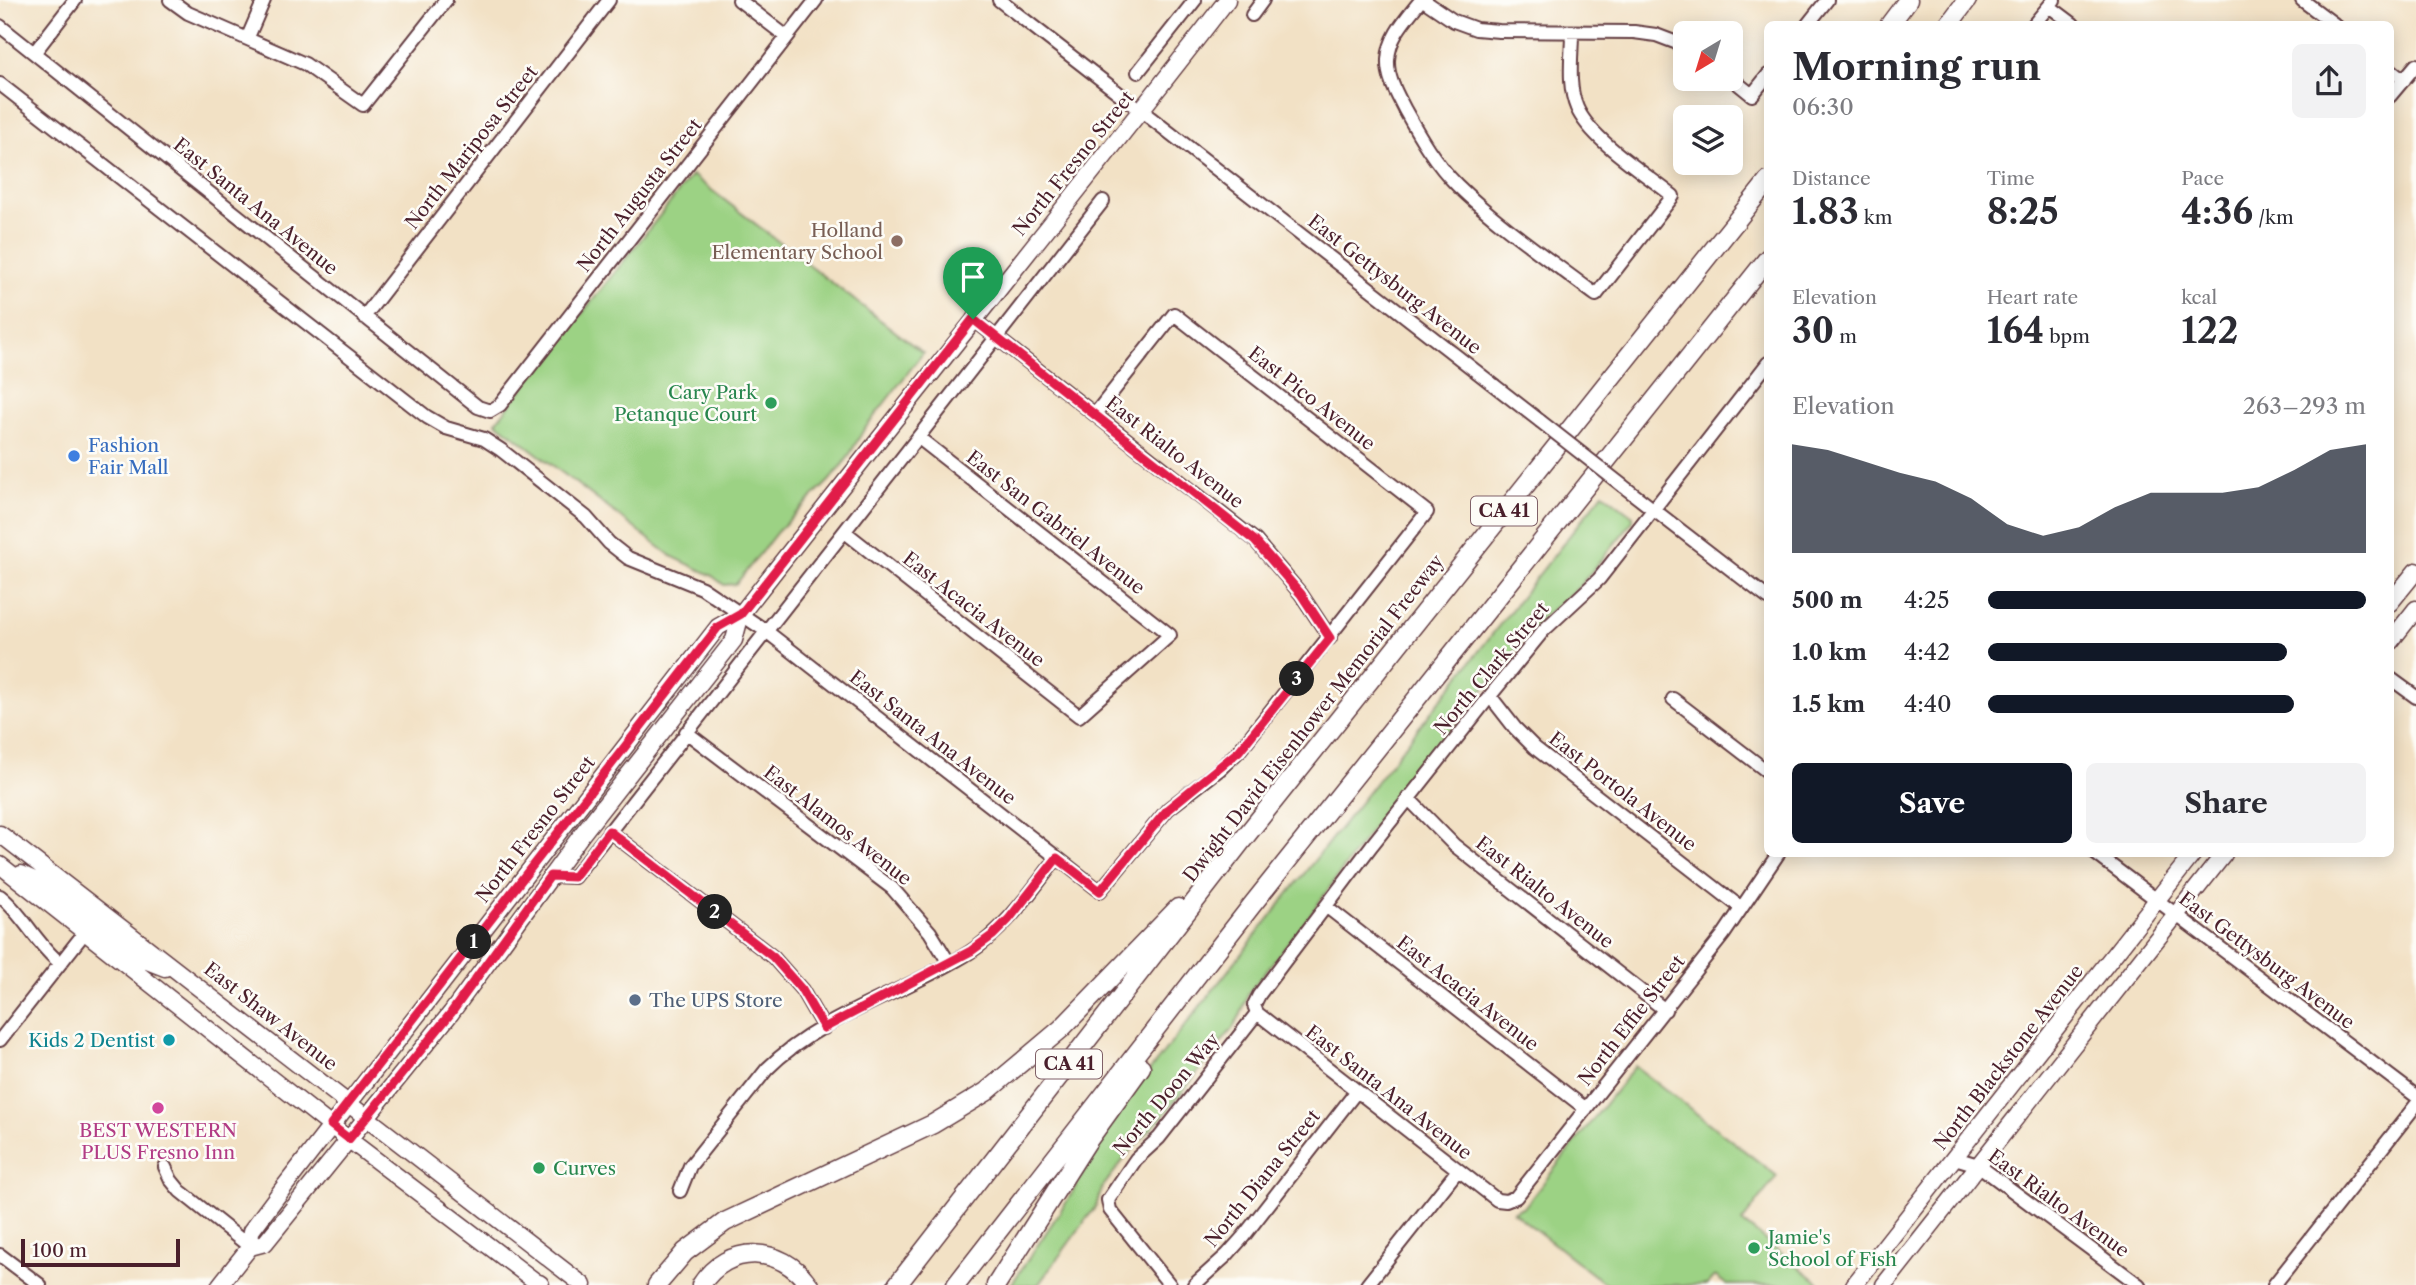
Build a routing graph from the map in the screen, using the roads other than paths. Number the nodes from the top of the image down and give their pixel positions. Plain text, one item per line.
1 (75, 0) edge
2 (170, 0) edge
3 (264, 0) edge
4 (446, 0) edge
5 (609, 0) edge
6 (739, 0) edge
7 (816, 0) edge
8 (999, 0) edge
9 (1195, 0) edge
10 (1227, 0) edge
11 (1263, 0) edge
12 (1422, 0) edge
13 (1827, 0) edge
14 (1908, 0) edge
15 (1967, 0) edge
16 (2302, 0) edge
17 (2051, 3) edge
18 (1252, 15) dead end
19 (1810, 21) edge
20 (1892, 21) edge
21 (1951, 21) edge
22 (2036, 21) edge
23 (2070, 21) edge
24 (2330, 21) edge
25 (0, 26) edge
26 (1572, 32) junction
27 (248, 37) junction
28 (787, 37) junction
29 (1673, 41) edge
30 (34, 53) junction
31 (2416, 65) edge
32 (1138, 72) dead end
33 (2394, 72) edge
34 (1764, 80) edge
35 (2404, 80) junction
36 (0, 84) edge
37 (1743, 87) edge
38 (2394, 91) edge
39 (1142, 111) junction
40 (1764, 186) edge
41 (1103, 201) dead end
42 (1764, 263) edge
43 (364, 317) junction
44 (973, 319) junction
45 (996, 338) junction
46 (1764, 368) edge
47 (490, 411) joint
48 (1095, 414) junction
49 (919, 438) junction
50 (1653, 509) junction
51 (845, 532) junction
52 (2416, 571) edge
53 (1764, 595) edge
54 (2394, 598) edge
55 (2416, 609) edge
56 (741, 614) junction
57 (766, 631) junction
58 (2394, 637) edge
59 (1330, 638) junction
60 (2394, 681) edge
61 (1490, 696) junction
62 (2416, 697) edge
63 (1673, 699) dead end
64 (1079, 716) joint
65 (686, 732) junction
66 (1764, 769) edge
67 (1408, 798) junction
68 (609, 831) junction
69 (0, 834) edge
70 (1241, 842) junction
71 (1776, 857) edge
72 (2100, 857) edge
73 (2191, 857) edge
74 (2222, 857) edge
75 (1057, 858) junction
76 (0, 864) edge
77 (527, 874) junction
78 (550, 876) junction
79 (0, 896) edge
80 (2157, 901) junction
81 (1252, 905) junction
82 (1327, 907) junction
83 (1740, 907) junction
84 (2175, 915) junction
85 (107, 917) junction
86 (85, 932) junction
87 (502, 943) junction
88 (60, 963) junction
89 (949, 964) junction
90 (183, 975) junction
91 (1255, 1009) junction
92 (1665, 1010) junction
93 (824, 1028) junction
94 (0, 1040) edge
95 (1356, 1091) junction
96 (2416, 1096) edge
97 (349, 1103) junction
98 (2416, 1105) edge
99 (1586, 1109) junction
100 (367, 1117) junction
101 (331, 1125) junction
102 (349, 1139) junction
103 (1955, 1158) junction
104 (1978, 1166) junction
105 (165, 1167) dead end
106 (1458, 1170) junction
107 (680, 1191) dead end
108 (1506, 1201) joint
109 (250, 1247) junction
110 (0, 1255) edge
111 (40, 1285) edge
112 (220, 1285) edge
113 (540, 1285) edge
114 (583, 1285) edge
115 (657, 1285) edge
116 (701, 1285) edge
117 (809, 1285) edge
118 (897, 1285) edge
119 (958, 1285) edge
120 (996, 1285) edge
121 (1170, 1285) edge
122 (1194, 1285) edge
123 (1367, 1285) edge
124 (1854, 1285) edge
125 (1884, 1285) edge
126 (2139, 1285) edge
127 (2274, 1285) edge

1 - 30 street
2 - 27 street
3 - 27 street
4 - 27 street
5 - 43 street, North Mariposa Street
6 - 28 street
7 - 28 street, North Augusta Street
8 - 39 street, East Gettysburg Avenue
9 - 32 street, North Fresno Street
10 - 39 main road, North Fresno Street
11 - 18 street
12 - 26 street
12 - 26 street
13 - 19 street
14 - 20 highway
15 - 21 highway
16 - 24 street
17 - 22 street
17 - 23 street
25 - 30 street, East Santa Ana Avenue
26 - 29 street
28 - 47 street, North Augusta Street
30 - 43 street, East Santa Ana Avenue
31 - 35 street
33 - 35 street
34 - 37 street
35 - 38 street
36 - 56 street, East Santa Ana Avenue
39 - 44 main road, North Fresno Street
39 - 50 street, East Gettysburg Avenue, bridge
40 - 70 highway, Dwight David Eisenhower Memorial Freeway / CA 41
41 - 45 street
42 - 81 highway, CA 41
43 - 47 street, East Santa Ana Avenue
44 - 45 street, East Rialto Avenue
44 - 56 main road, North Fresno Street
45 - 48 street, East Rialto Avenue
45 - 49 street
46 - 50 street, North Clark Street
48 - 59 street, East Rialto Avenue
48 - 59 street, East Pico Avenue
49 - 51 street
49 - 64 street, East San Gabriel Avenue
50 - 53 street, East Gettysburg Avenue
50 - 61 street, North Clark Street
51 - 57 street
51 - 64 street, East Acacia Avenue
52 - 54 main road
55 - 58 main road
56 - 57 street, East Santa Ana Avenue
56 - 77 main road, North Fresno Street
56 - 78 main road, North Fresno Street
57 - 65 street
57 - 75 street, East Santa Ana Avenue
59 - 75 street, East Santa Ana Avenue
60 - 62 street
61 - 67 street, North Clark Street
61 - 83 street, East Portola Avenue
63 - 66 street
65 - 68 street
65 - 89 street, East Alamos Avenue
67 - 82 street, North Clark Street
67 - 92 street, East Rialto Avenue
68 - 78 street
68 - 93 street
69 - 85 main road, East Shaw Avenue
70 - 115 highway
70 - 118 highway, Dwight David Eisenhower Memorial Freeway / CA 41
71 - 83 street, North Effie Street
72 - 80 street, East Gettysburg Avenue
73 - 80 main road, North Blackstone Avenue
74 - 84 main road
75 - 89 street
76 - 85 main road
76 - 86 main road
77 - 87 main road
77 - 97 main road, North Fresno Street
78 - 87 main road, North Fresno Street
79 - 88 street
80 - 84 street, East Gettysburg Avenue
80 - 103 main road, North Blackstone Avenue
81 - 119 highway, CA 41
81 - 120 highway
82 - 91 street, North Clark Street
82 - 99 street, East Acacia Avenue
83 - 92 street, North Effie Street
84 - 96 street, East Gettysburg Avenue
84 - 104 main road
85 - 90 main road, East Shaw Avenue
86 - 88 street
86 - 90 main road
86 - 101 main road
87 - 100 main road, North Fresno Street
88 - 94 street
89 - 93 street
90 - 97 main road, East Shaw Avenue
91 - 95 street, East Santa Ana Avenue
91 - 121 street, North Doon Way
92 - 99 street, North Effie Street
93 - 107 street
95 - 106 street, East Santa Ana Avenue
95 - 122 street, North Diana Street
97 - 100 main road, East Shaw Avenue
97 - 101 main road, North Fresno Street
98 - 127 street
99 - 108 street, North Effie Street
100 - 102 main road, North Fresno Street
100 - 114 main road, East Shaw Avenue
101 - 102 main road
101 - 109 main road, North Fresno Street
102 - 109 main road, North Fresno Street
102 - 113 main road
103 - 104 street, East Rialto Avenue
103 - 124 main road, North Blackstone Avenue
104 - 125 main road
104 - 126 street, East Rialto Avenue
105 - 109 street
106 - 108 street, East Santa Ana Avenue
106 - 123 street
109 - 112 main road, North Fresno Street
110 - 111 street
116 - 117 highway

